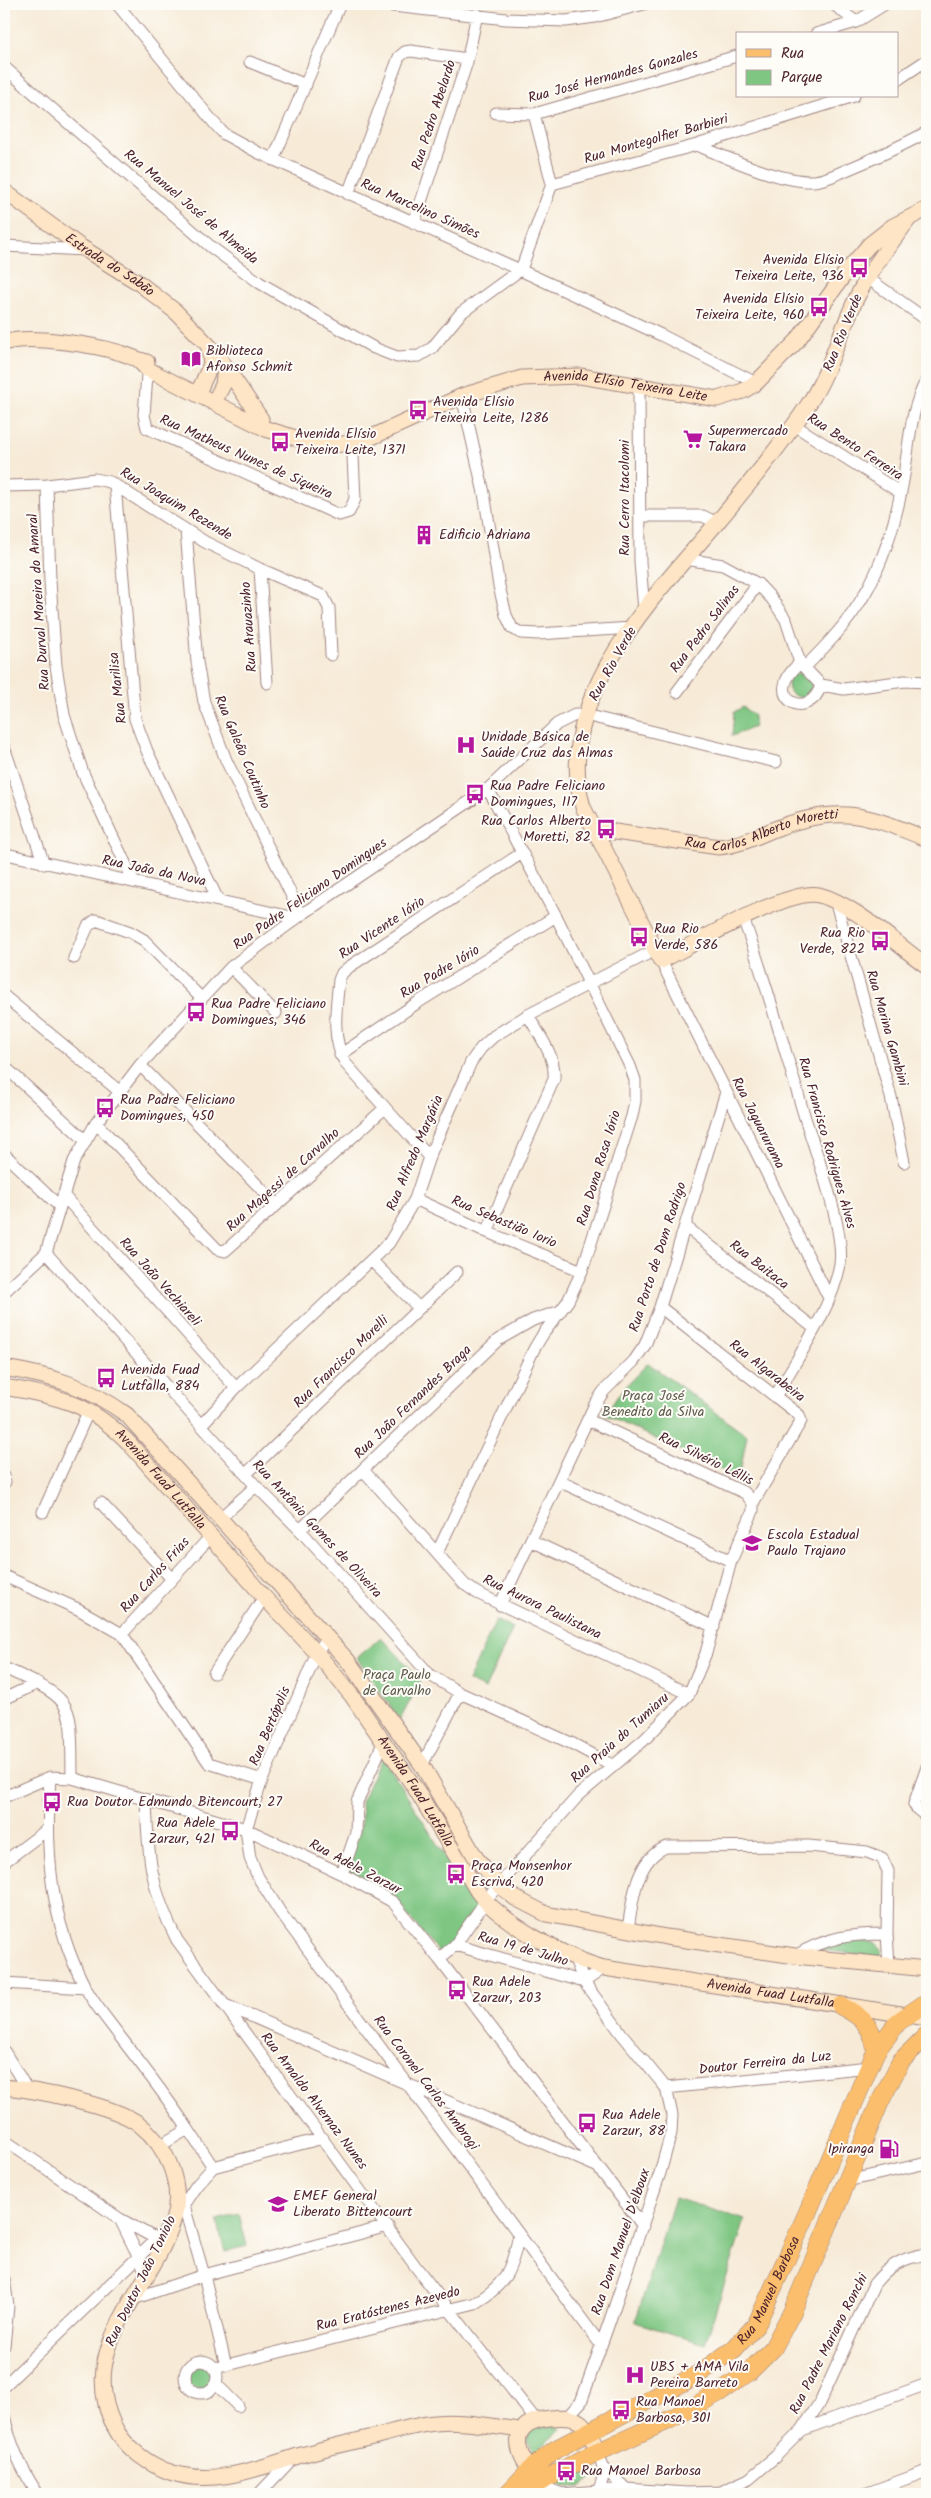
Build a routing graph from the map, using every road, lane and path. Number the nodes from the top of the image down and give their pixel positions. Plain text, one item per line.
1 (117, 4) edge
2 (340, 4) edge
3 (376, 4) edge
4 (644, 4) edge
5 (833, 4) edge
6 (885, 4) edge
7 (432, 7) edge
8 (477, 14) junction
9 (856, 22) junction
10 (823, 32) edge
11 (736, 56) edge
12 (467, 59) junction
13 (927, 60) edge
14 (250, 62) dead end
15 (4, 67) edge
16 (898, 79) edge
17 (306, 86) junction
18 (848, 98) edge
19 (496, 113) dead end
20 (534, 114) junction
21 (927, 132) edge
22 (697, 145) junction
23 (273, 160) junction
24 (552, 184) junction
25 (4, 191) edge
26 (348, 194) junction
27 (927, 209) edge
28 (908, 220) junction
29 (414, 224) junction
30 (4, 246) edge
31 (85, 250) junction
32 (520, 270) junction
33 (866, 277) junction
34 (927, 320) edge
35 (4, 343) edge
36 (209, 347) junction
37 (145, 364) junction
38 (225, 366) junction
39 (927, 379) edge
40 (756, 383) junction
41 (639, 386) junction
42 (200, 390) junction
43 (462, 396) junction
44 (216, 399) junction
45 (261, 419) junction
46 (794, 425) junction
47 (353, 440) junction
48 (47, 485) junction
49 (115, 485) junction
50 (4, 486) edge
51 (901, 493) junction
52 (641, 516) junction
53 (717, 522) junction
54 (186, 531) junction
55 (685, 559) junction
56 (260, 569) junction
57 (758, 584) junction
58 (644, 611) junction
59 (632, 628) junction
60 (331, 655) dead end
61 (802, 665) junction
62 (927, 682) edge
63 (267, 683) dead end
64 (822, 685) junction
65 (677, 692) dead end
66 (585, 715) junction
67 (5, 752) edge
68 (776, 762) dead end
69 (488, 789) junction
70 (594, 829) junction
71 (927, 839) edge
72 (522, 853) junction
73 (4, 854) edge
74 (44, 864) junction
75 (134, 882) junction
76 (218, 900) junction
77 (836, 903) junction
78 (556, 916) junction
79 (299, 917) junction
80 (743, 918) junction
81 (658, 955) junction
82 (74, 958) dead end
83 (927, 966) edge
84 (231, 967) junction
85 (589, 984) junction
86 (4, 996) edge
87 (201, 998) junction
88 (276, 1013) dead end
89 (528, 1015) junction
90 (340, 1055) junction
91 (140, 1065) junction
92 (4, 1066) edge
93 (119, 1092) junction
94 (726, 1092) junction
95 (385, 1108) junction
96 (96, 1123) junction
97 (85, 1140) junction
98 (4, 1154) edge
99 (430, 1157) junction
100 (904, 1162) dead end
101 (415, 1199) junction
102 (61, 1200) junction
103 (278, 1206) junction
104 (685, 1226) junction
105 (487, 1232) junction
106 (46, 1253) junction
107 (371, 1260) junction
108 (582, 1271) junction
109 (457, 1272) dead end
110 (4, 1292) edge
111 (829, 1298) junction
112 (660, 1307) junction
113 (419, 1308) junction
114 (558, 1312) junction
115 (814, 1328) junction
116 (4, 1368) edge
117 (4, 1387) edge
118 (236, 1388) junction
119 (775, 1397) junction
120 (89, 1410) junction
121 (588, 1420) junction
122 (202, 1424) junction
123 (364, 1471) junction
124 (246, 1474) junction
125 (559, 1481) junction
126 (256, 1486) junction
127 (753, 1503) junction
128 (101, 1504) dead end
129 (43, 1512) dead end
130 (219, 1519) junction
131 (300, 1530) junction
132 (211, 1536) junction
133 (532, 1540) junction
134 (437, 1553) junction
135 (731, 1561) junction
136 (4, 1576) edge
137 (172, 1579) junction
138 (264, 1597) junction
139 (500, 1605) junction
140 (714, 1627) junction
141 (122, 1634) junction
142 (327, 1638) junction
143 (317, 1654) junction
144 (4, 1668) edge
145 (214, 1673) dead end
146 (38, 1684) junction
147 (460, 1693) junction
148 (689, 1694) junction
149 (4, 1700) edge
150 (384, 1741) junction
151 (422, 1765) junction
152 (612, 1765) junction
153 (927, 1767) edge
154 (50, 1777) junction
155 (72, 1778) junction
156 (262, 1780) junction
157 (4, 1797) edge
158 (146, 1800) junction
159 (927, 1817) edge
160 (246, 1829) junction
161 (48, 1830) junction
162 (4, 1862) edge
163 (342, 1874) junction
164 (499, 1885) junction
165 (485, 1901) junction
166 (628, 1930) junction
167 (887, 1934) junction
168 (454, 1944) junction
169 (795, 1956) junction
170 (439, 1958) junction
171 (576, 1959) junction
172 (890, 1965) junction
173 (604, 1968) junction
174 (927, 1969) edge
175 (584, 1982) junction
176 (4, 1983) edge
177 (86, 1988) junction
178 (927, 2002) edge
179 (222, 2004) junction
180 (841, 2006) junction
181 (906, 2016) junction
182 (927, 2018) edge
183 (927, 2035) edge
184 (4, 2051) edge
185 (872, 2059) junction
186 (407, 2082) junction
187 (4, 2087) edge
188 (666, 2088) junction
189 (28, 2089) junction
190 (188, 2129) junction
191 (323, 2138) junction
192 (4, 2140) edge
193 (161, 2145) junction
194 (927, 2164) edge
195 (597, 2166) junction
196 (213, 2167) junction
197 (847, 2181) junction
198 (184, 2206) junction
199 (120, 2219) junction
200 (172, 2222) junction
201 (388, 2226) junction
202 (643, 2226) junction
203 (519, 2235) junction
204 (160, 2240) junction
205 (927, 2254) edge
206 (139, 2255) junction
207 (147, 2274) junction
208 (204, 2275) junction
209 (4, 2279) edge
210 (133, 2299) junction
211 (451, 2309) junction
212 (601, 2345) junction
213 (4, 2346) edge
214 (220, 2367) junction
215 (216, 2384) junction
216 (927, 2384) edge
217 (4, 2386) edge
218 (581, 2402) junction
219 (238, 2406) dead end
220 (4, 2415) edge
221 (567, 2417) junction
222 (535, 2419) junction
223 (521, 2430) junction
224 (802, 2430) junction
225 (589, 2432) junction
226 (598, 2452) junction
227 (294, 2457) junction
228 (605, 2469) junction
229 (927, 2471) edge
230 (535, 2476) junction
231 (626, 2489) junction
232 (598, 2491) junction
233 (655, 2493) edge
234 (38, 2494) edge
235 (259, 2494) edge
236 (507, 2494) edge
237 (524, 2494) edge
238 (567, 2494) edge
239 (864, 2494) edge

1 - 23 street, Rua Marcelino Simões
2 - 17 street
3 - 7 street
4 - 8 street
5 - 9 street
6 - 9 street
7 - 8 street
8 - 12 street, Rua Pedro Abelardo
9 - 10 street
11 - 20 street, Rua José Hernandes Gonzales
12 - 26 street
12 - 29 street, Rua Pedro Abelardo
13 - 16 street
14 - 17 street
15 - 32 street, Rua Manuel José de Almeida
17 - 23 street
18 - 22 street, Rua Montegolfier Barbieri
19 - 20 street, Rua José Hernandes Gonzales
20 - 24 street
21 - 22 street
22 - 24 street, Rua Montegolfier Barbieri
23 - 26 street, Rua Marcelino Simões
24 - 32 street
25 - 31 main road, Estrada do Sabão
26 - 29 street, Rua Marcelino Simões
27 - 28 main road, Avenida Elísio Teixeira Leite
28 - 33 main road, Rua Rio Verde
28 - 40 main road, Avenida Elísio Teixeira Leite
29 - 32 street, Rua Marcelino Simões
30 - 31 street
31 - 36 main road, Estrada do Sabão
32 - 40 street, Rua Marcelino Simões
33 - 34 street
33 - 46 main road, Rua Rio Verde
35 - 37 main road, Avenida Elísio Teixeira Leite
36 - 38 main road, Estrada do Sabão
36 - 42 main road
37 - 42 main road, Avenida Elísio Teixeira Leite
37 - 47 street, Rua Matheus Nunes de Siqueira
38 - 44 main road
38 - 45 main road, Estrada do Sabão
39 - 51 street
40 - 41 main road, Avenida Elísio Teixeira Leite
41 - 43 main road, Avenida Elísio Teixeira Leite
41 - 52 street, Rua Cerro Itacolomi
42 - 44 main road, Avenida Elísio Teixeira Leite
43 - 47 main road, Avenida Elísio Teixeira Leite
43 - 59 street
44 - 45 main road, Avenida Elísio Teixeira Leite
44 - 47 main road, Avenida Elísio Teixeira Leite
45 - 47 main road, Avenida Elísio Teixeira Leite
46 - 51 street, Rua Bento Ferreira
46 - 53 main road, Rua Rio Verde
48 - 49 street, Rua Joaquim Rezende
48 - 50 street, Rua Joaquim Rezende
48 - 75 street, Rua Durval Moreira do Amaral
49 - 54 street, Rua Joaquim Rezende
49 - 76 street, Rua Marilisa
51 - 61 street
52 - 53 street
52 - 58 street, Rua Cerro Itacolomi
53 - 55 main road, Rua Rio Verde
54 - 56 street, Rua Joaquim Rezende
54 - 79 street, Rua Galeão Coutinho
55 - 57 street
55 - 58 main road, Rua Rio Verde
56 - 60 street, Rua Joaquim Rezende
56 - 63 street, Rua Arauazinho
57 - 61 street
57 - 65 street, Rua Pedro Salinas
58 - 59 main road, Rua Rio Verde
59 - 66 main road, Rua Rio Verde
61 - 64 street
61 - 64 street
62 - 64 street
66 - 68 street
66 - 69 street, Rua Padre Feliciano Domingues
66 - 70 main road, Rua Rio Verde
67 - 74 street
69 - 72 street, Rua Dona Rosa Iório
69 - 79 street, Rua Padre Feliciano Domingues
70 - 71 main road, Rua Carlos Alberto Moretti
70 - 81 main road, Rua Rio Verde
72 - 78 street, Rua Dona Rosa Iório
72 - 90 street, Rua Vicente Iório
73 - 74 street, Rua João da Nova
74 - 75 street, Rua João da Nova
75 - 76 street, Rua João da Nova
76 - 79 street, Rua João da Nova
77 - 80 main road
77 - 83 main road
77 - 100 street, Rua Marina Gambini
78 - 85 street, Rua Dona Rosa Iório
78 - 90 street, Rua Padre Iório
79 - 84 street, Rua Padre Feliciano Domingues
80 - 81 main road
80 - 111 street, Rua Francisco Rodrigues Alves
81 - 85 street, Rua Alfredo Margária
81 - 94 street, Rua Jaguarurama
82 - 87 street
84 - 87 street, Rua Padre Feliciano Domingues
84 - 88 street
85 - 89 street, Rua Alfredo Margária
85 - 108 street, Rua Dona Rosa Iório
86 - 93 street
87 - 91 street, Rua Padre Feliciano Domingues
89 - 99 street, Rua Alfredo Margária
89 - 105 street
90 - 95 street
91 - 93 street, Rua Padre Feliciano Domingues
91 - 103 street
92 - 97 street
93 - 96 street, Rua Padre Feliciano Domingues
94 - 104 street, Rua Porto de Dom Rodrigo
94 - 111 street, Rua Jaguarurama
95 - 99 street
95 - 103 street, Rua Magessi de Carvalho
96 - 97 street, Rua Padre Feliciano Domingues
96 - 103 street, Rua Magessi de Carvalho
97 - 102 street, Rua Padre Feliciano Domingues
98 - 102 street, Rua João Vechiareli
99 - 101 street, Rua Alfredo Margária
101 - 105 street, Rua Sebastião Iorio
101 - 107 street, Rua Alfredo Margária
102 - 106 street, Rua Padre Feliciano Domingues
102 - 118 street, Rua João Vechiareli
104 - 112 street, Rua Porto de Dom Rodrigo
104 - 115 street, Rua Baitaca
105 - 108 street, Rua Sebastião Iorio
106 - 110 street
106 - 122 street, Rua Antônio Gomes de Oliveira
107 - 113 street
107 - 118 street, Rua Alfredo Margária
108 - 114 street, Rua Dona Rosa Iório
109 - 113 street, Rua Francisco Morelli
111 - 115 street, Rua Francisco Rodrigues Alves
112 - 119 street, Rua Algarabeira
112 - 121 street, Rua Porto de Dom Rodrigo
113 - 124 street, Rua Francisco Morelli
114 - 123 street, Rua João Fernandes Braga
114 - 134 street, Rua Dona Rosa Iório
115 - 119 street, Rua Francisco Rodrigues Alves
116 - 130 main road, Avenida Fuad Lutfalla
117 - 120 main road, Avenida Fuad Lutfalla
118 - 122 street, Rua Alfredo Margária
119 - 127 street, Rua Algarabeira
120 - 129 street
120 - 132 main road, Avenida Fuad Lutfalla
121 - 125 street, Rua Porto de Dom Rodrigo
121 - 127 street, Rua Silvério Léllis
122 - 124 street, Rua Antônio Gomes de Oliveira
123 - 131 street, Rua João Fernandes Braga
123 - 134 street, Rua Aurora Paulistana
124 - 126 street, Rua Antônio Gomes de Oliveira
125 - 133 street, Rua Porto de Dom Rodrigo
125 - 135 street
126 - 130 street
126 - 131 street, Rua Antônio Gomes de Oliveira
127 - 135 street, Rua Praia do Tumiaru
128 - 137 street
130 - 142 main road, Avenida Fuad Lutfalla
131 - 147 street, Rua Antônio Gomes de Oliveira
132 - 137 street, Rua Carlos Frias
132 - 138 main road, Avenida Fuad Lutfalla
133 - 139 street, Rua Porto de Dom Rodrigo
133 - 140 street
134 - 139 street, Rua Aurora Paulistana
135 - 140 street, Rua Praia do Tumiaru
136 - 141 street
137 - 141 street, Rua Carlos Frias
138 - 143 main road, Avenida Fuad Lutfalla
138 - 145 street
139 - 148 street, Rua Aurora Paulistana
140 - 148 street, Rua Praia do Tumiaru
141 - 156 street
142 - 143 street, Rua Bertópolis
142 - 151 main road, Avenida Fuad Lutfalla
143 - 150 main road, Avenida Fuad Lutfalla
143 - 156 street, Rua Bertópolis
144 - 146 street
146 - 149 street
146 - 155 street
147 - 151 street
147 - 152 street, Rua Antônio Gomes de Oliveira
148 - 152 street, Rua Praia do Tumiaru
150 - 163 street
150 - 165 main road, Avenida Fuad Lutfalla
151 - 164 main road, Avenida Fuad Lutfalla
152 - 164 street, Rua Praia do Tumiaru
153 - 159 street
154 - 155 street, Rua Adele Zarzur
154 - 157 street, Rua Adele Zarzur
154 - 161 street
155 - 158 street, Rua Adele Zarzur
156 - 160 street, Rua Bertópolis
158 - 160 street, Rua Adele Zarzur
158 - 179 street, Rua Arnaldo Alvernaz Nunes
160 - 163 street, Rua Adele Zarzur
160 - 186 street, Rua Coronel Carlos Ambrogi
161 - 162 street
161 - 177 street
163 - 170 street, Rua Adele Zarzur
164 - 165 street, Rua Praia do Tumiaru
164 - 166 main road, Avenida Fuad Lutfalla
165 - 168 street, Rua Praia do Tumiaru
165 - 171 main road, Avenida Fuad Lutfalla
166 - 167 street
166 - 169 main road, Avenida Fuad Lutfalla
167 - 169 street
167 - 172 street
168 - 170 street, Rua Praia do Tumiaru
168 - 175 street, Rua 19 de Julho
169 - 172 main road, Avenida Fuad Lutfalla
170 - 195 street, Rua Adele Zarzur
171 - 173 main road, Avenida Fuad Lutfalla
171 - 175 street
172 - 174 main road, Avenida Fuad Lutfalla
173 - 175 street
173 - 180 main road, Avenida Fuad Lutfalla
175 - 188 street
176 - 177 street
177 - 190 street
178 - 181 main road, Rua Manuel Barbosa
179 - 186 street
179 - 191 street, Rua Arnaldo Alvernaz Nunes
180 - 181 main road, Avenida Fuad Lutfalla
180 - 185 main road
181 - 182 main road, Avenida Fuad Lutfalla
181 - 185 main road, Rua Manuel Barbosa
183 - 197 main road, Rua Manuel Barbosa
184 - 189 street
185 - 188 street, Doutor Ferreira da Luz
185 - 225 main road, Rua Manuel Barbosa
186 - 195 street
186 - 203 street, Rua Coronel Carlos Ambrogi
187 - 189 main road, Rua Doutor João Toniolo
188 - 202 street, Rua Dom Manuel D'elboux
189 - 193 main road, Rua Doutor João Toniolo
190 - 193 street
190 - 196 street
191 - 196 street
191 - 201 street, Rua Arnaldo Alvernaz Nunes
192 - 199 street
193 - 200 main road, Rua Doutor João Toniolo
194 - 197 street
195 - 202 street, Rua Adele Zarzur
196 - 198 street
197 - 226 main road, Rua Manuel Barbosa
198 - 200 street
198 - 208 street
199 - 204 street
199 - 206 street
200 - 204 main road, Rua Doutor João Toniolo
201 - 208 street
201 - 211 street, Rua Arnaldo Alvernaz Nunes
202 - 212 street, Rua Dom Manuel D'elboux
203 - 211 street, Rua Eratóstenes Azevedo
203 - 212 street, Rua Coronel Carlos Ambrogi
204 - 206 street
204 - 207 main road, Rua Doutor João Toniolo
205 - 224 street, Rua Padre Mariano Ronchi
206 - 207 street
206 - 217 street
207 - 210 main road, Rua Doutor João Toniolo
208 - 210 street
208 - 214 street
209 - 213 street
210 - 227 main road, Rua Doutor João Toniolo
211 - 214 street, Rua Eratóstenes Azevedo
211 - 222 street, Rua Arnaldo Alvernaz Nunes
212 - 218 street, Rua Dom Manuel D'elboux
214 - 215 street
214 - 215 street
215 - 219 street
216 - 224 street
218 - 221 street, Rua Dom Manuel D'elboux
218 - 225 street
220 - 234 street
221 - 222 main road
221 - 225 main road
222 - 223 main road
223 - 227 main road, Rua Doutor João Toniolo
223 - 230 main road
224 - 233 street, Rua Padre Mariano Ronchi
225 - 226 main road
225 - 230 main road, Rua Manuel Barbosa
226 - 228 street
226 - 230 main road, Rua Manuel Barbosa
227 - 235 street
228 - 231 street
228 - 232 street
229 - 239 street
230 - 236 main road, Rua Manuel Barbosa
230 - 237 main road, Rua Manuel Barbosa
230 - 238 street, Rua Padre Mariano Ronchi
231 - 232 street, Rua Padre Mariano Ronchi
231 - 233 street, Rua Padre Mariano Ronchi
232 - 238 street, Rua Padre Mariano Ronchi

